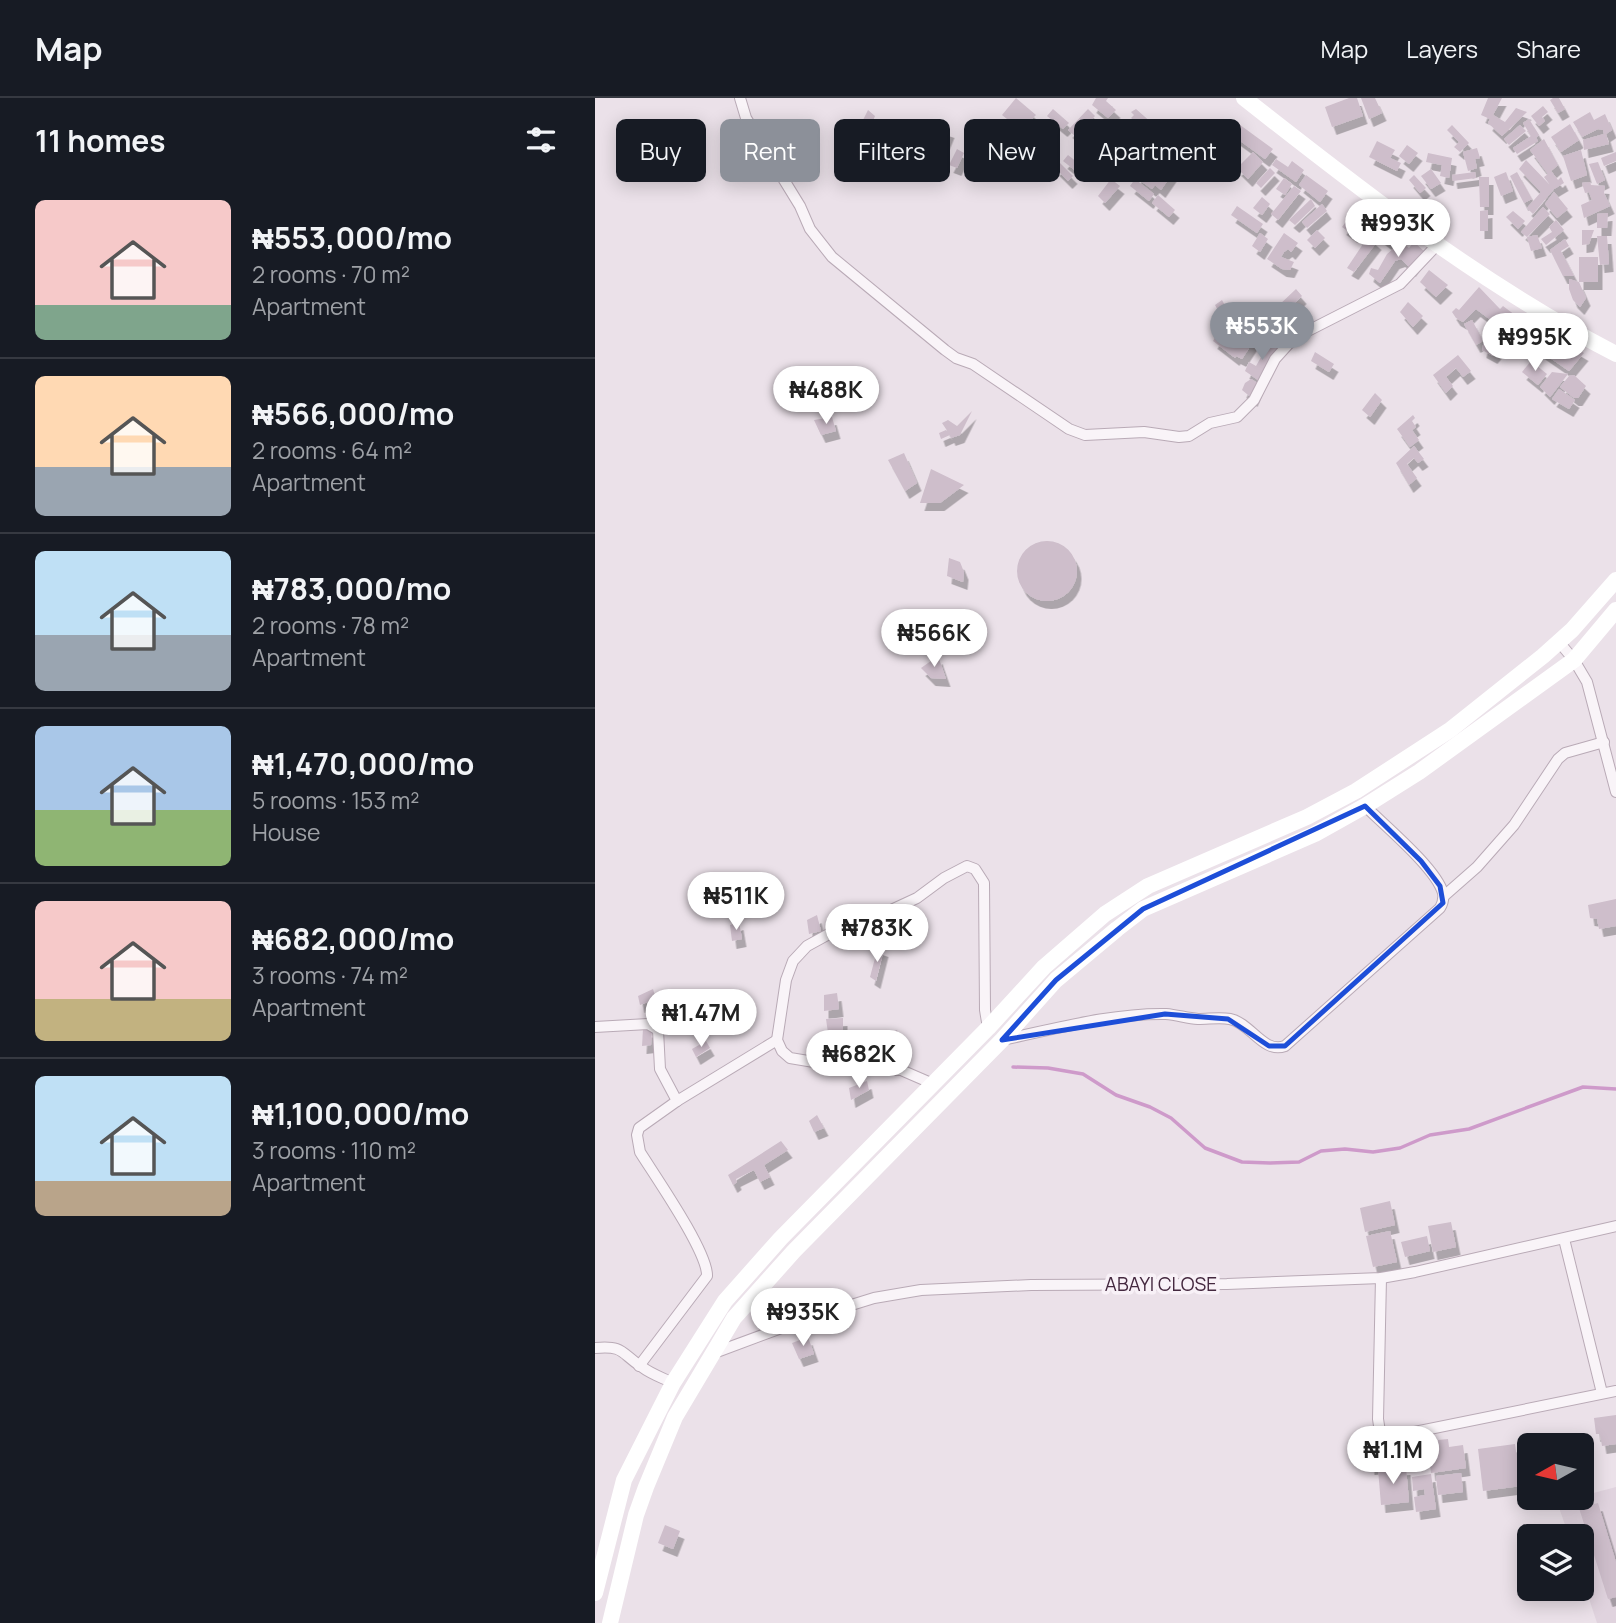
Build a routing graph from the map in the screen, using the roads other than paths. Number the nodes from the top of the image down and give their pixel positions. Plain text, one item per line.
1 (740, 98) edge
2 (1244, 98) edge
3 (1437, 244) junction
4 (1584, 337) junction
5 (1616, 354) edge
6 (1616, 361) edge
7 (1616, 580) edge
8 (1616, 610) edge
9 (1559, 642) junction
10 (1574, 660) junction
11 (1604, 742) junction
12 (1616, 792) edge
13 (1365, 806) junction
14 (1444, 895) junction
15 (595, 1027) edge
16 (988, 1028) junction
17 (777, 1040) junction
18 (1002, 1040) junction
19 (931, 1083) junction
20 (677, 1101) junction
21 (1616, 1226) edge
22 (1564, 1239) junction
23 (1381, 1278) junction
24 (595, 1348) edge
25 (711, 1353) junction
26 (639, 1366) junction
27 (673, 1383) junction
28 (1616, 1391) edge
29 (1602, 1393) junction
30 (598, 1568) edge
31 (595, 1593) edge
32 (610, 1623) edge

1 - 3 street
2 - 3 street
3 - 4 street
4 - 5 street
4 - 6 street
7 - 9 street
8 - 10 street
9 - 10 street
9 - 16 street
10 - 11 street
10 - 13 street
11 - 12 street
11 - 14 street
13 - 14 street
13 - 18 street
14 - 18 street
15 - 20 street
16 - 17 street
16 - 19 street
17 - 19 street
17 - 20 street
18 - 25 street
19 - 27 street
20 - 26 street
21 - 22 street, ABAYI CLOSE
22 - 23 street, ABAYI CLOSE
22 - 29 street
23 - 25 street, ABAYI CLOSE
23 - 29 street
24 - 26 street
25 - 32 street
26 - 27 street
27 - 30 street
28 - 29 street
30 - 31 street

